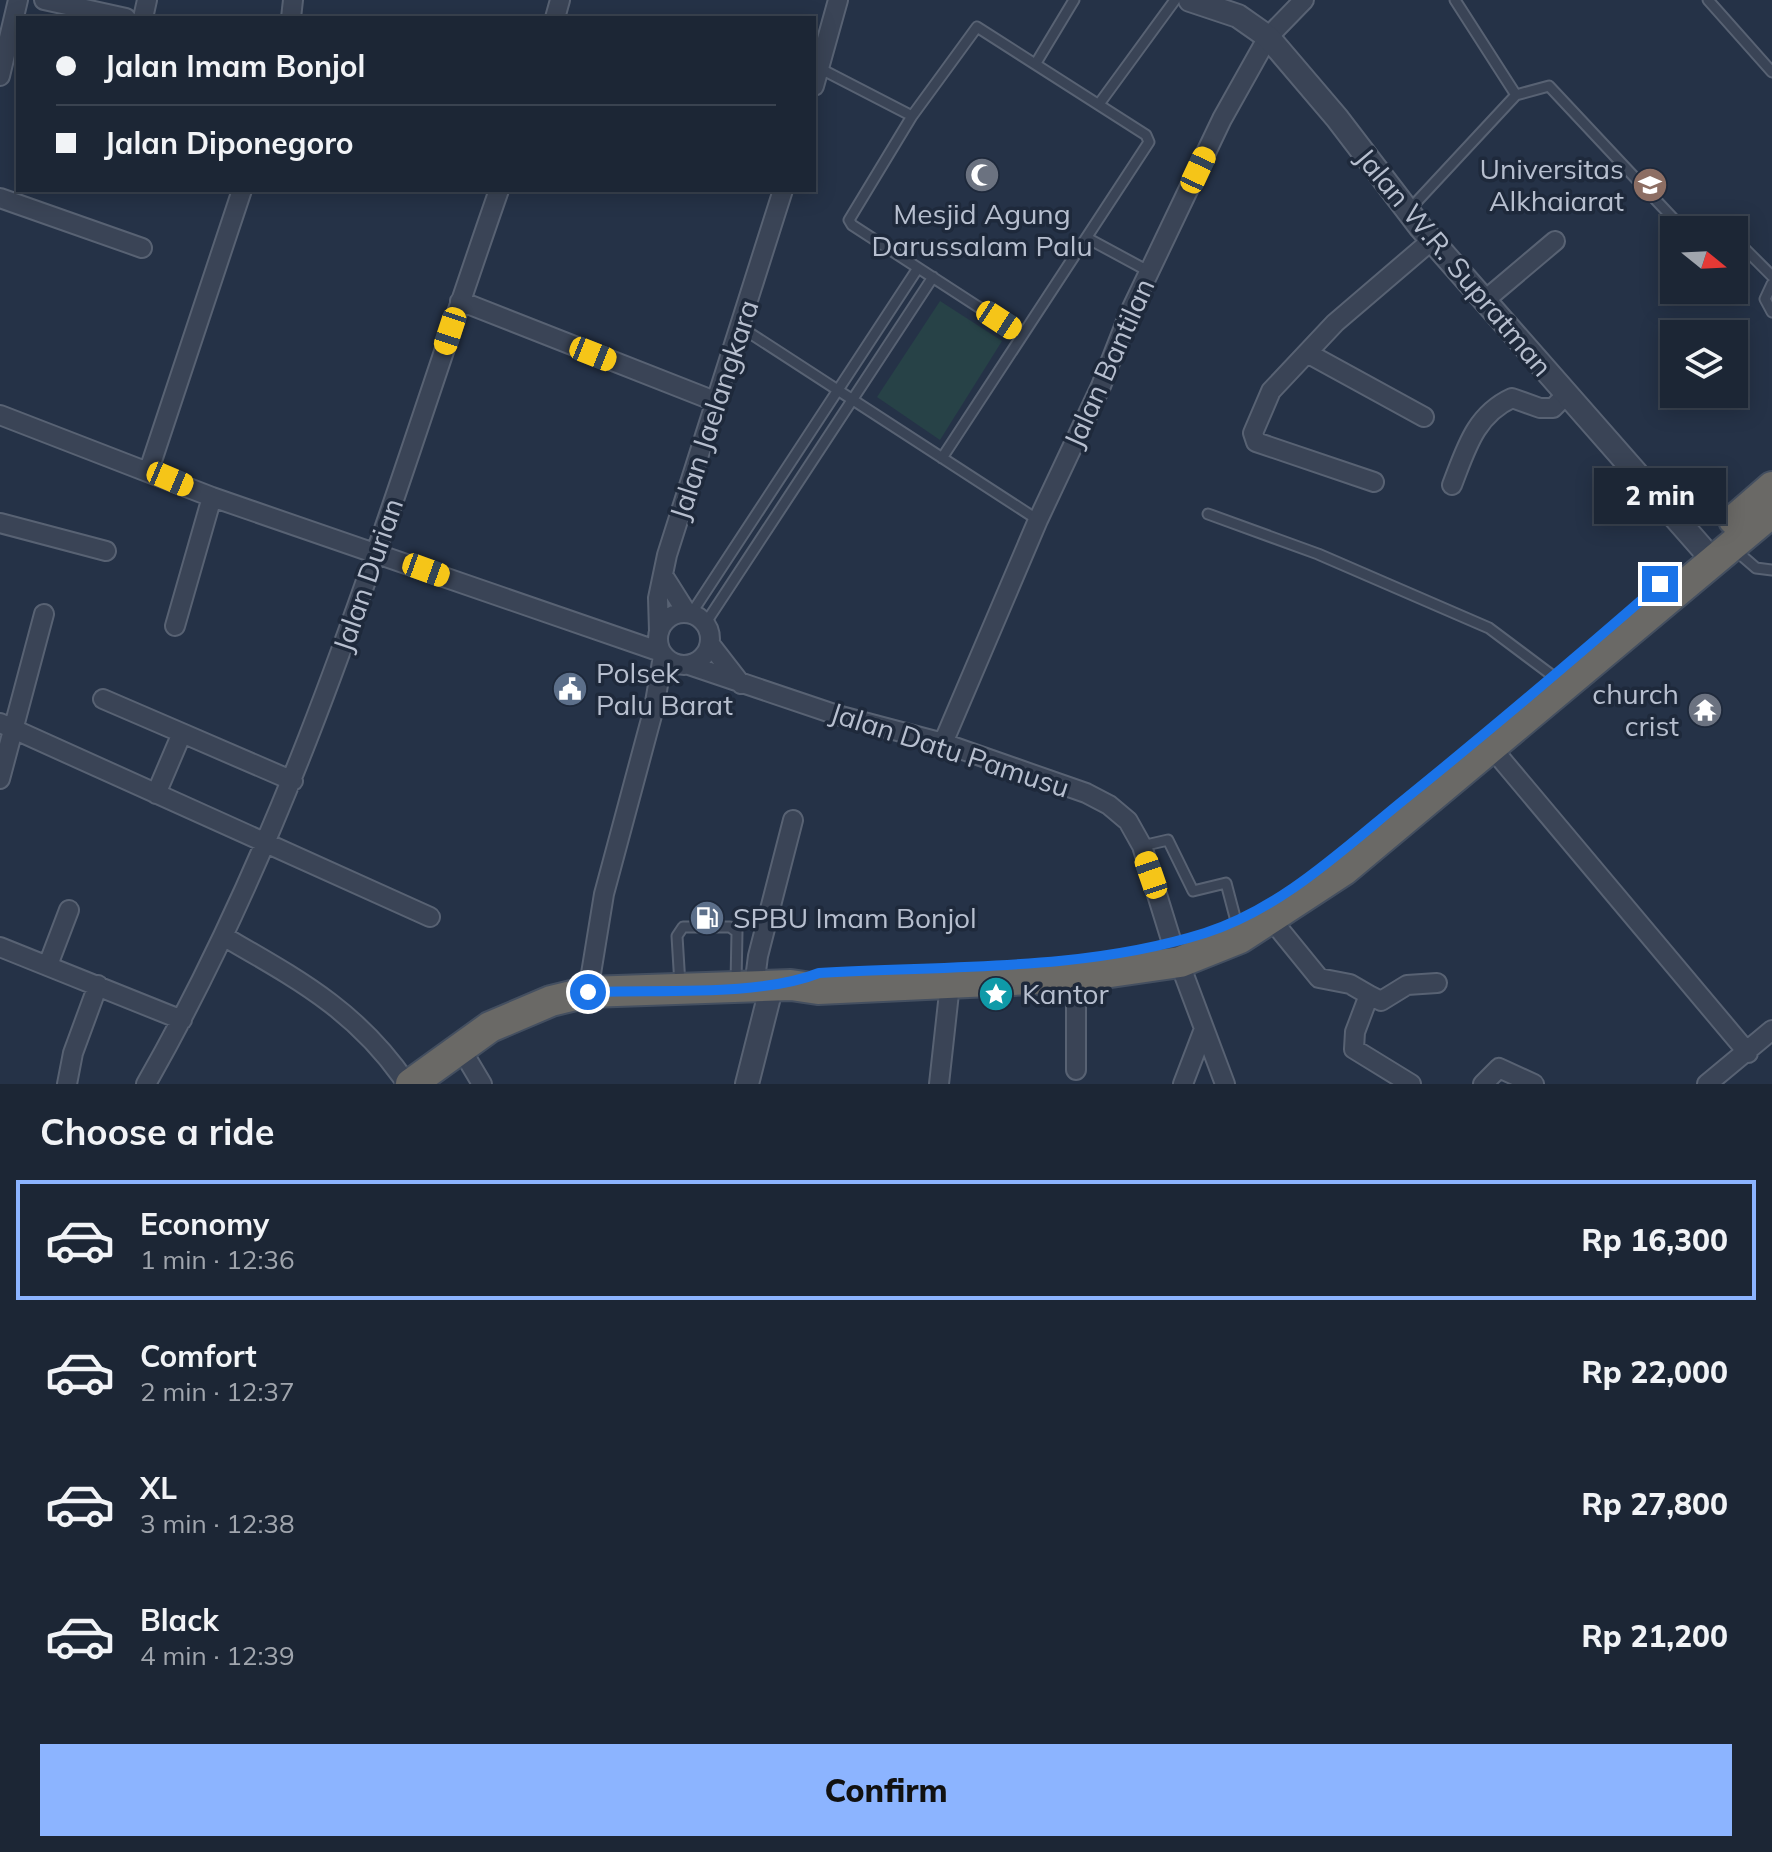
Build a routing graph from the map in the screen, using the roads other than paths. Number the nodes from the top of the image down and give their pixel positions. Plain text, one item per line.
1 (18, 0) edge
2 (44, 0) edge
3 (838, 0) edge
4 (1074, 0) edge
5 (1175, 0) edge
6 (1190, 0) edge
7 (1304, 0) edge
8 (1455, 0) edge
9 (1708, 0) edge
10 (117, 16) edge
11 (1268, 37) junction
12 (1036, 63) junction
13 (1772, 72) edge
14 (0, 76) edge
15 (817, 77) edge
16 (1516, 95) junction
17 (1099, 104) junction
18 (912, 116) junction
19 (241, 192) edge
20 (498, 192) edge
21 (782, 192) edge
22 (0, 198) edge
23 (1408, 212) junction
24 (1671, 216) edge
25 (1087, 238) junction
26 (1432, 240) junction
27 (1555, 241) dead end
28 (142, 248) dead end
29 (1748, 252) edge
30 (918, 268) junction
31 (1150, 272) junction
32 (1772, 276) edge
33 (933, 277) junction
34 (1772, 284) edge
35 (460, 301) junction
36 (1484, 301) junction
37 (1772, 312) edge
38 (742, 328) junction
39 (1020, 334) junction
40 (1309, 354) junction
41 (837, 388) junction
42 (1565, 396) junction
43 (855, 399) junction
44 (717, 402) junction
45 (0, 415) edge
46 (1424, 417) dead end
47 (942, 458) junction
48 (149, 470) junction
49 (1374, 482) dead end
50 (1452, 485) dead end
51 (1772, 487) edge
52 (212, 497) junction
53 (1772, 512) edge
54 (1208, 514) dead end
55 (1038, 520) junction
56 (0, 523) edge
57 (1717, 548) junction
58 (106, 551) dead end
59 (375, 552) junction
60 (1772, 570) edge
61 (663, 575) junction
62 (44, 614) dead end
63 (694, 617) junction
64 (175, 626) dead end
65 (710, 644) junction
66 (668, 651) junction
67 (1553, 676) junction
68 (741, 684) junction
69 (103, 699) dead end
70 (6, 726) edge
71 (182, 733) junction
72 (943, 743) junction
73 (1491, 747) junction
74 (0, 779) edge
75 (293, 781) junction
76 (156, 794) junction
77 (793, 820) dead end
78 (265, 844) junction
79 (1142, 846) junction
80 (69, 910) dead end
81 (430, 917) dead end
82 (1271, 919) junction
83 (1236, 921) junction
84 (223, 936) junction
85 (0, 947) edge
86 (1176, 952) junction
87 (48, 965) junction
88 (1076, 977) junction
89 (1437, 983) dead end
90 (950, 984) junction
91 (98, 985) junction
92 (763, 986) junction
93 (680, 988) junction
94 (588, 992) junction
95 (1369, 995) junction
96 (182, 1020) junction
97 (1204, 1029) junction
98 (1772, 1030) edge
99 (460, 1047) junction
100 (1748, 1053) junction
101 (1076, 1070) dead end
102 (67, 1084) edge
103 (146, 1084) edge
104 (409, 1084) edge
105 (482, 1084) edge
106 (747, 1084) edge
107 (939, 1084) edge
108 (1183, 1084) edge
109 (1225, 1084) edge
110 (1411, 1084) edge
111 (1483, 1084) edge
112 (1534, 1084) edge
113 (1707, 1084) edge

1 - 14 street
2 - 10 street
3 - 15 street
4 - 12 lane
5 - 17 lane
6 - 11 street, Jalan W.R. Supratman
7 - 11 street, Jalan Bantilan
8 - 16 lane
9 - 13 lane
11 - 23 street, Jalan W.R. Supratman
11 - 31 street, Jalan Bantilan
12 - 17 lane
12 - 18 lane
15 - 18 lane
16 - 23 lane
16 - 24 lane
17 - 25 lane
18 - 30 lane
19 - 48 street
20 - 35 street, Jalan Durian
21 - 38 street, Jalan Jaelangkara
22 - 28 street
23 - 26 street, Jalan W.R. Supratman
25 - 31 lane
25 - 39 lane
26 - 36 street, Jalan W.R. Supratman
26 - 40 street
27 - 36 street
29 - 32 lane
30 - 33 lane
30 - 41 lane
31 - 55 street, Jalan Bantilan
33 - 39 lane
33 - 43 lane
34 - 37 lane
35 - 44 street
35 - 59 street, Jalan Durian
36 - 42 street, Jalan W.R. Supratman
38 - 41 lane
38 - 44 street, Jalan Jaelangkara
39 - 47 lane
40 - 46 street
40 - 49 street
41 - 43 lane
41 - 63 lane
42 - 50 street
42 - 57 street, Jalan W.R. Supratman
43 - 47 lane
43 - 63 lane
44 - 61 street, Jalan Jaelangkara
45 - 48 street, Jalan Datu Pamusu
47 - 55 lane
48 - 52 street, Jalan Datu Pamusu
51 - 57 highway
52 - 59 street, Jalan Datu Pamusu
52 - 64 street
53 - 57 highway
54 - 67 lane
55 - 72 street, Jalan Bantilan
56 - 58 street
57 - 60 lane
57 - 67 highway
57 - 73 highway
59 - 66 street, Jalan Datu Pamusu
59 - 75 street, Jalan Durian
61 - 63 street
61 - 66 street, Jalan Jaelangkara
62 - 70 street
63 - 65 street
63 - 66 street
65 - 66 street
65 - 68 street
66 - 68 street, Jalan Datu Pamusu
66 - 94 street, Jalan Jaelangkara
67 - 83 highway
68 - 72 street, Jalan Datu Pamusu
69 - 71 street
70 - 74 street
70 - 76 street
71 - 75 street
71 - 76 street
72 - 79 street, Jalan Datu Pamusu
73 - 82 highway
73 - 100 street
75 - 78 street, Jalan Durian
76 - 78 street
77 - 92 street
78 - 81 street
78 - 84 street, Jalan Durian
79 - 83 lane
79 - 86 street, Jalan Datu Pamusu
80 - 87 street
82 - 86 highway
82 - 95 street
83 - 86 highway
84 - 96 street, Jalan Durian
84 - 104 street
85 - 87 street
86 - 88 highway
86 - 92 highway
86 - 97 street, Jalan Datu Pamusu
87 - 91 street
88 - 90 highway
88 - 101 street
89 - 95 street
90 - 92 highway
90 - 107 street
91 - 96 street
91 - 102 street
92 - 93 highway
92 - 93 lane
92 - 106 street
93 - 94 highway
94 - 99 highway
95 - 110 street
96 - 103 street, Jalan Durian
97 - 108 street
97 - 109 street, Jalan Datu Pamusu
98 - 100 street
99 - 104 highway
99 - 105 street
100 - 113 street
111 - 112 street

